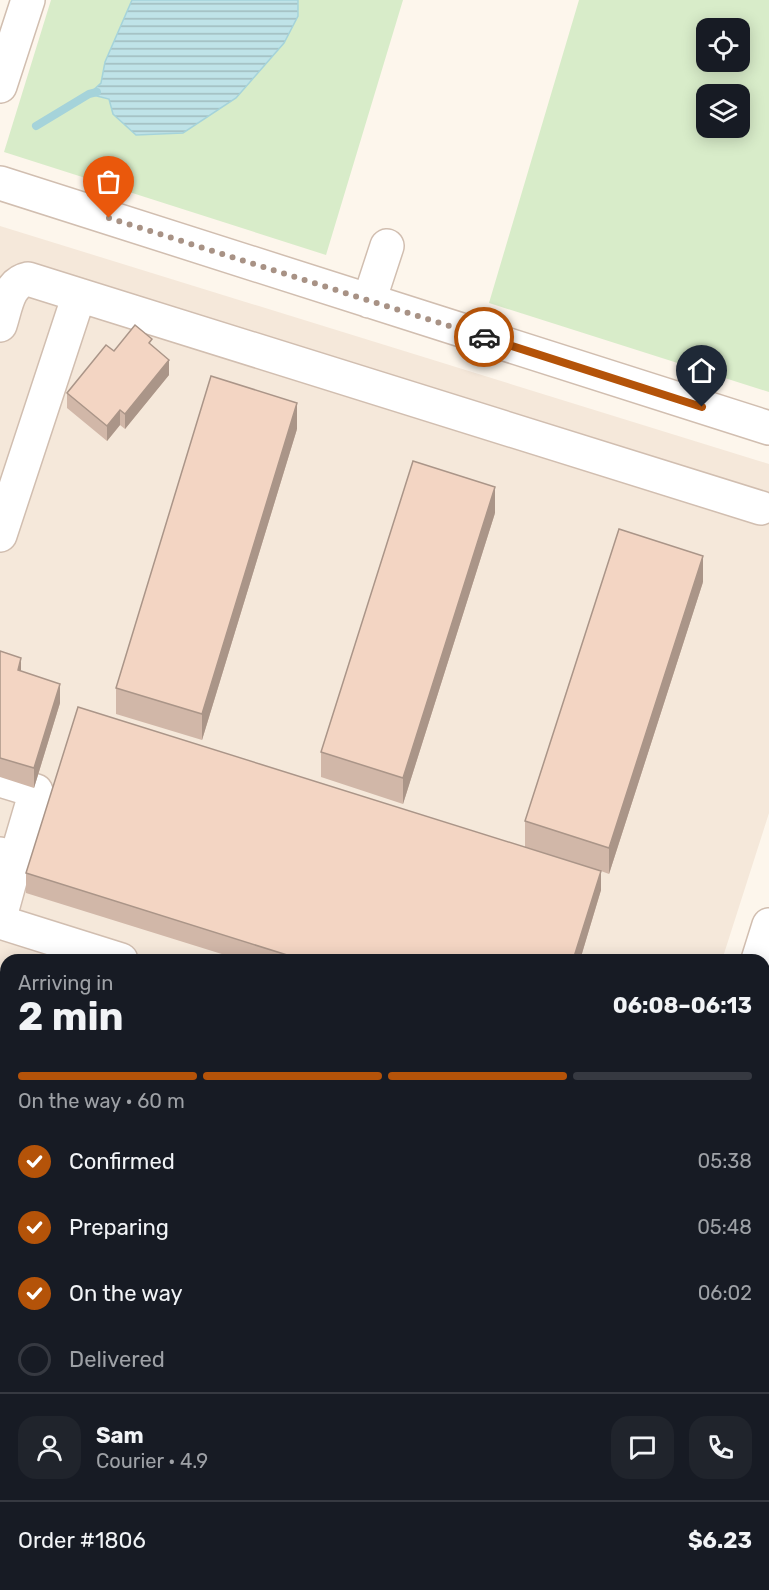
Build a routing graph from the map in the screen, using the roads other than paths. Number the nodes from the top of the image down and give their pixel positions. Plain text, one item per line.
1 (28, 0) edge
2 (0, 86) edge
3 (0, 183) edge
4 (387, 246) dead end
5 (79, 295) junction
6 (369, 301) junction
7 (0, 325) edge
8 (769, 428) edge
9 (761, 508) dead end
10 (0, 535) edge
11 (0, 780) edge
12 (8, 856) edge
13 (0, 917) edge
14 (0, 922) edge
15 (769, 925) edge
16 (102, 954) edge
17 (760, 954) edge

1 - 2 street
3 - 6 street
4 - 6 street
5 - 7 street
5 - 9 street
5 - 10 street
6 - 8 street
11 - 12 street
12 - 13 street
14 - 16 street
15 - 17 street

